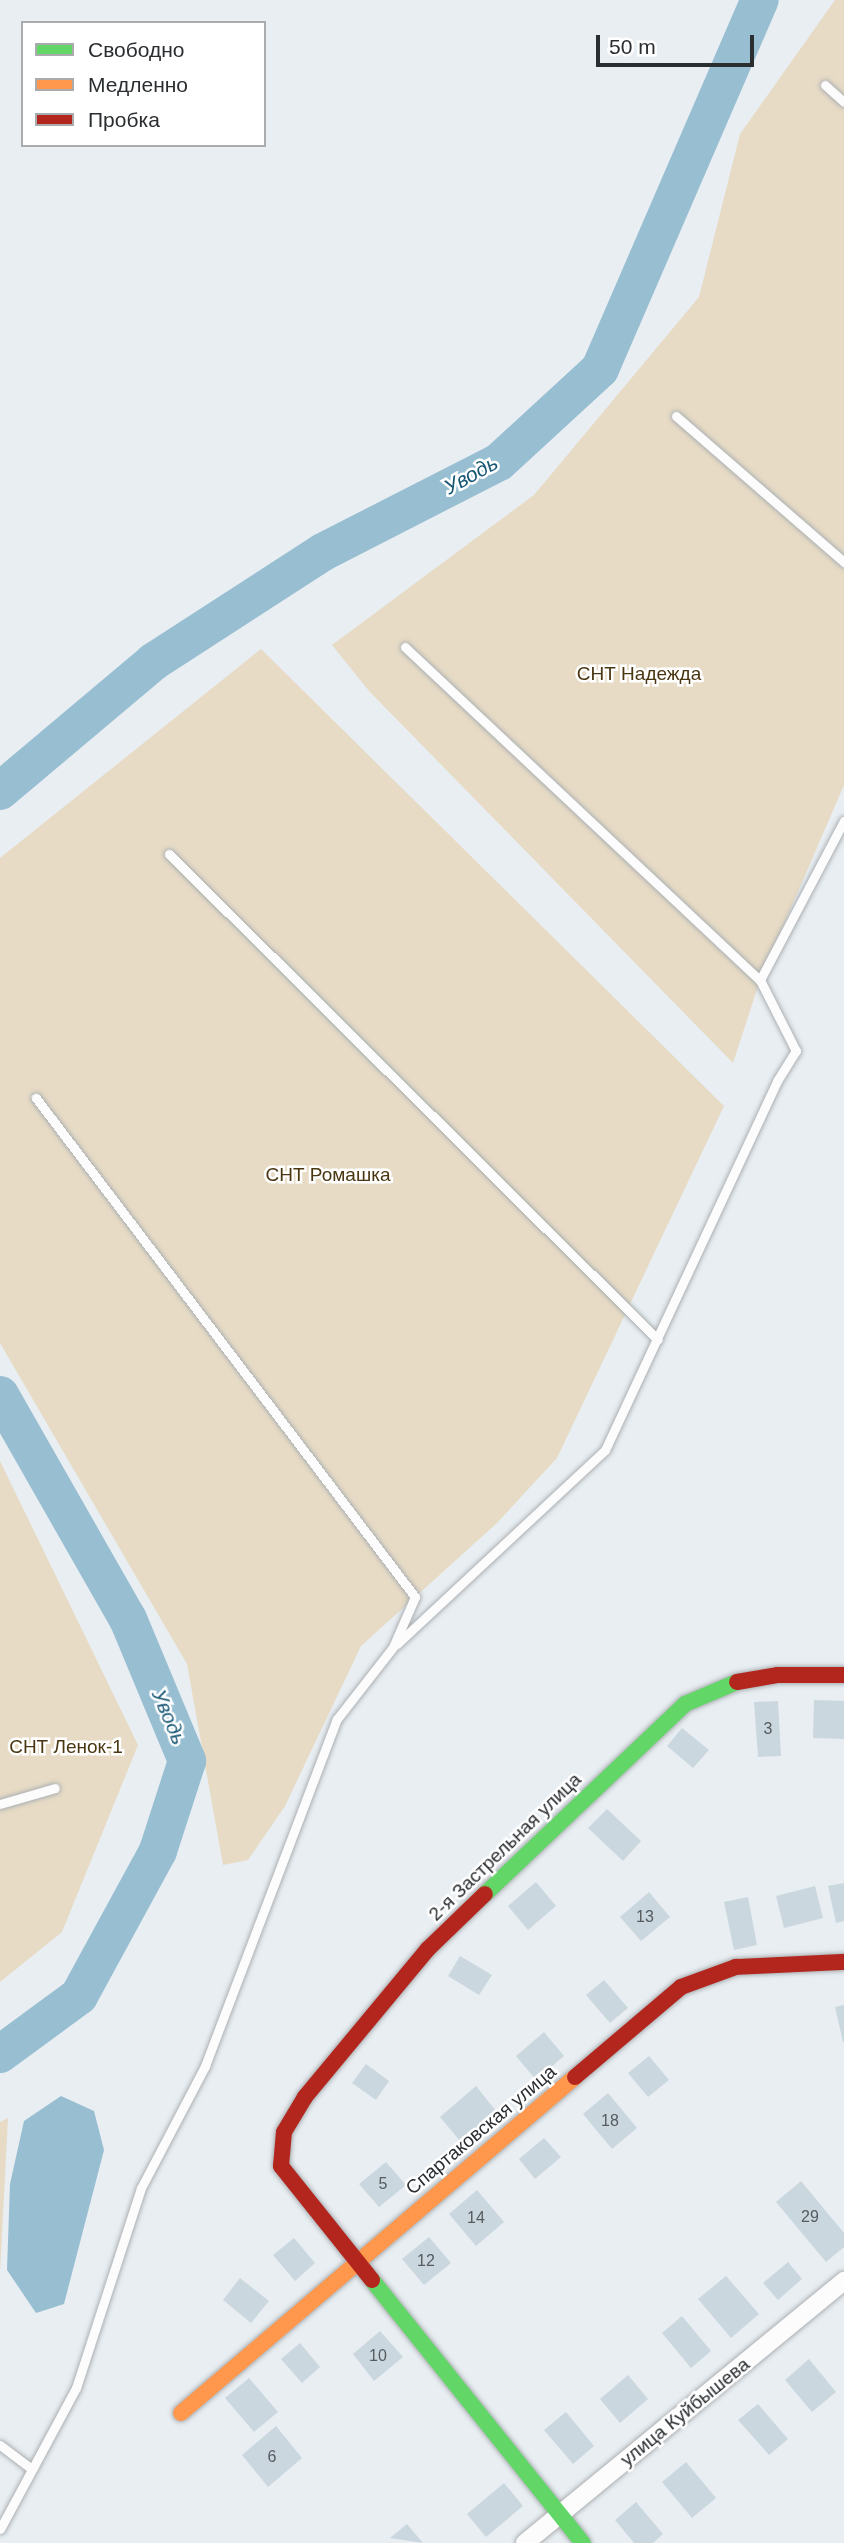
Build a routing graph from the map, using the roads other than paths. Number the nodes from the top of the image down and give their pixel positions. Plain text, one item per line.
1 (825, 85) dead end
2 (844, 102) edge
3 (677, 416) dead end
4 (844, 562) edge
5 (405, 647) dead end
6 (844, 821) edge
7 (169, 854) dead end
8 (760, 980) junction
9 (36, 1098) dead end
10 (658, 1340) junction
11 (393, 1647) junction
12 (844, 1675) edge
13 (55, 1788) dead end
14 (0, 1804) edge
15 (844, 1962) edge
16 (358, 2262) junction
17 (844, 2281) edge
18 (181, 2413) dead end
19 (0, 2445) edge
20 (32, 2469) junction
21 (560, 2514) junction
22 (0, 2529) edge
23 (525, 2543) edge
24 (583, 2543) edge

1 - 2 lane
3 - 4 lane
5 - 8 lane
6 - 8 lane
7 - 10 lane
8 - 10 lane
9 - 11 lane
10 - 11 lane
11 - 20 lane
12 - 16 street, 2-я Застрельная улица
13 - 14 lane
15 - 16 street, Спартаковская улица
16 - 18 street, Спартаковская улица
16 - 21 street
17 - 21 street, улица Куйбышева
19 - 20 lane
20 - 22 lane
21 - 23 street, улица Куйбышева
21 - 24 street

